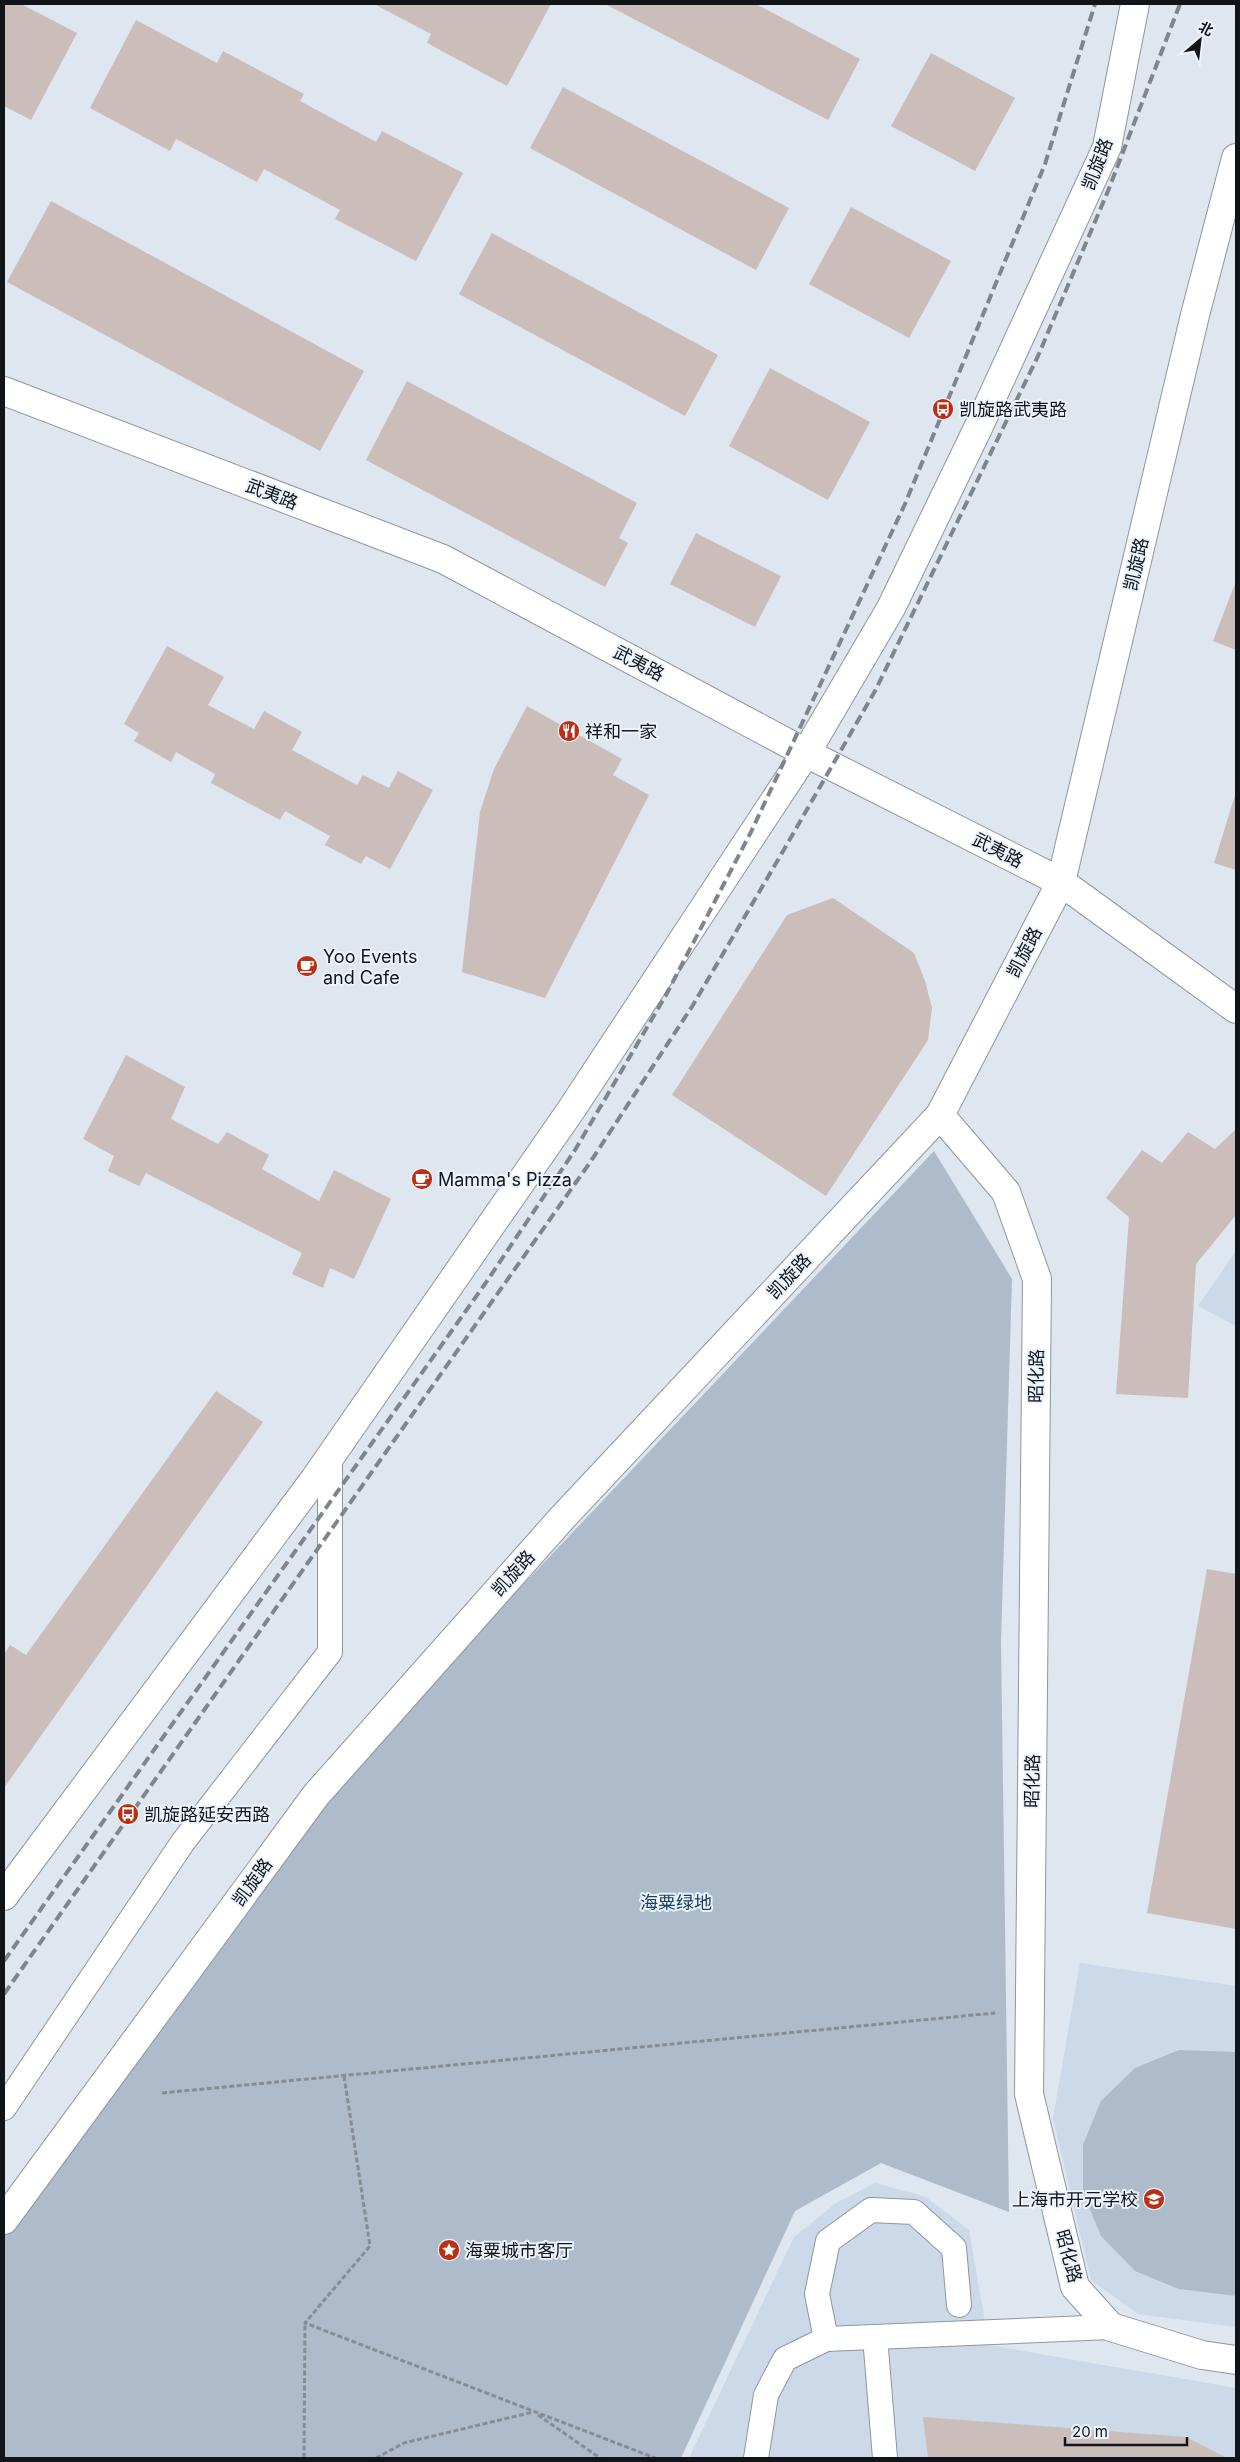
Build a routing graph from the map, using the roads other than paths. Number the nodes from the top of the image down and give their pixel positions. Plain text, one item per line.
1 (1134, 4) edge
2 (1236, 158) edge
3 (4, 391) edge
4 (806, 753) junction
5 (1061, 882) junction
6 (1236, 1009) edge
7 (940, 1114) junction
8 (330, 1456) junction
9 (4, 1896) edge
10 (4, 2108) edge
11 (4, 2220) edge
12 (959, 2305) dead end
13 (1111, 2327) junction
14 (876, 2337) junction
15 (826, 2340) junction
16 (1236, 2360) edge
17 (756, 2458) edge
18 (885, 2458) edge

1 - 4 street, 凯旋路
2 - 5 street, 凯旋路
3 - 4 street, 武夷路
4 - 5 street, 武夷路
4 - 8 street, 凯旋路
5 - 6 street, 武夷路
5 - 7 street, 凯旋路
7 - 11 street, 凯旋路
7 - 13 street, 昭化路
8 - 9 street, 凯旋路
8 - 10 lane
12 - 15 lane
13 - 14 lane
13 - 16 street
14 - 15 lane
14 - 18 lane
15 - 17 lane

